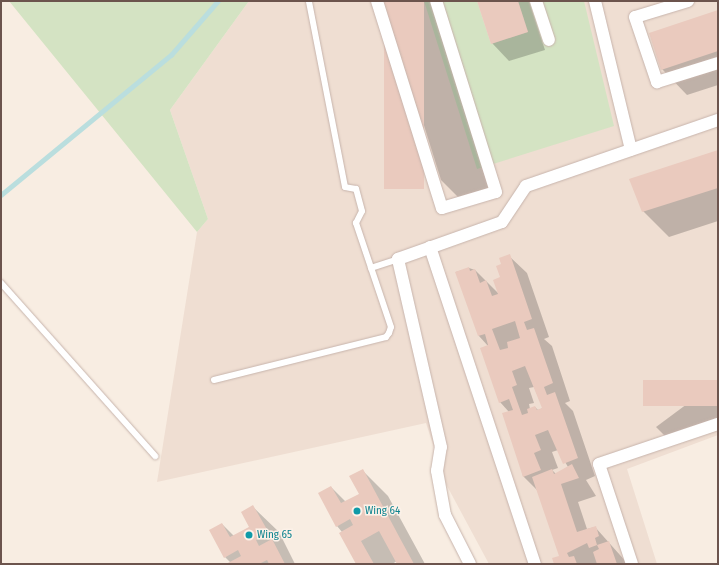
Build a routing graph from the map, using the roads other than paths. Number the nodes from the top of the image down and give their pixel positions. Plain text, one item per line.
1 (309, 1) edge
2 (377, 1) edge
3 (436, 1) edge
4 (536, 1) edge
5 (595, 1) edge
6 (688, 1) edge
7 (549, 40) dead end
8 (718, 63) edge
9 (718, 120) edge
10 (630, 150) junction
11 (430, 247) junction
12 (398, 259) junction
13 (371, 268) junction
14 (1, 283) edge
15 (214, 380) dead end
16 (718, 424) edge
17 (155, 456) dead end
18 (470, 564) edge
19 (535, 564) edge
20 (632, 564) edge

1 - 13 lane
2 - 3 street
4 - 7 street
5 - 10 street
6 - 8 street
9 - 10 street
10 - 11 street
11 - 12 street
11 - 19 street
12 - 13 lane
12 - 18 street
13 - 15 lane
14 - 17 lane
16 - 20 street

